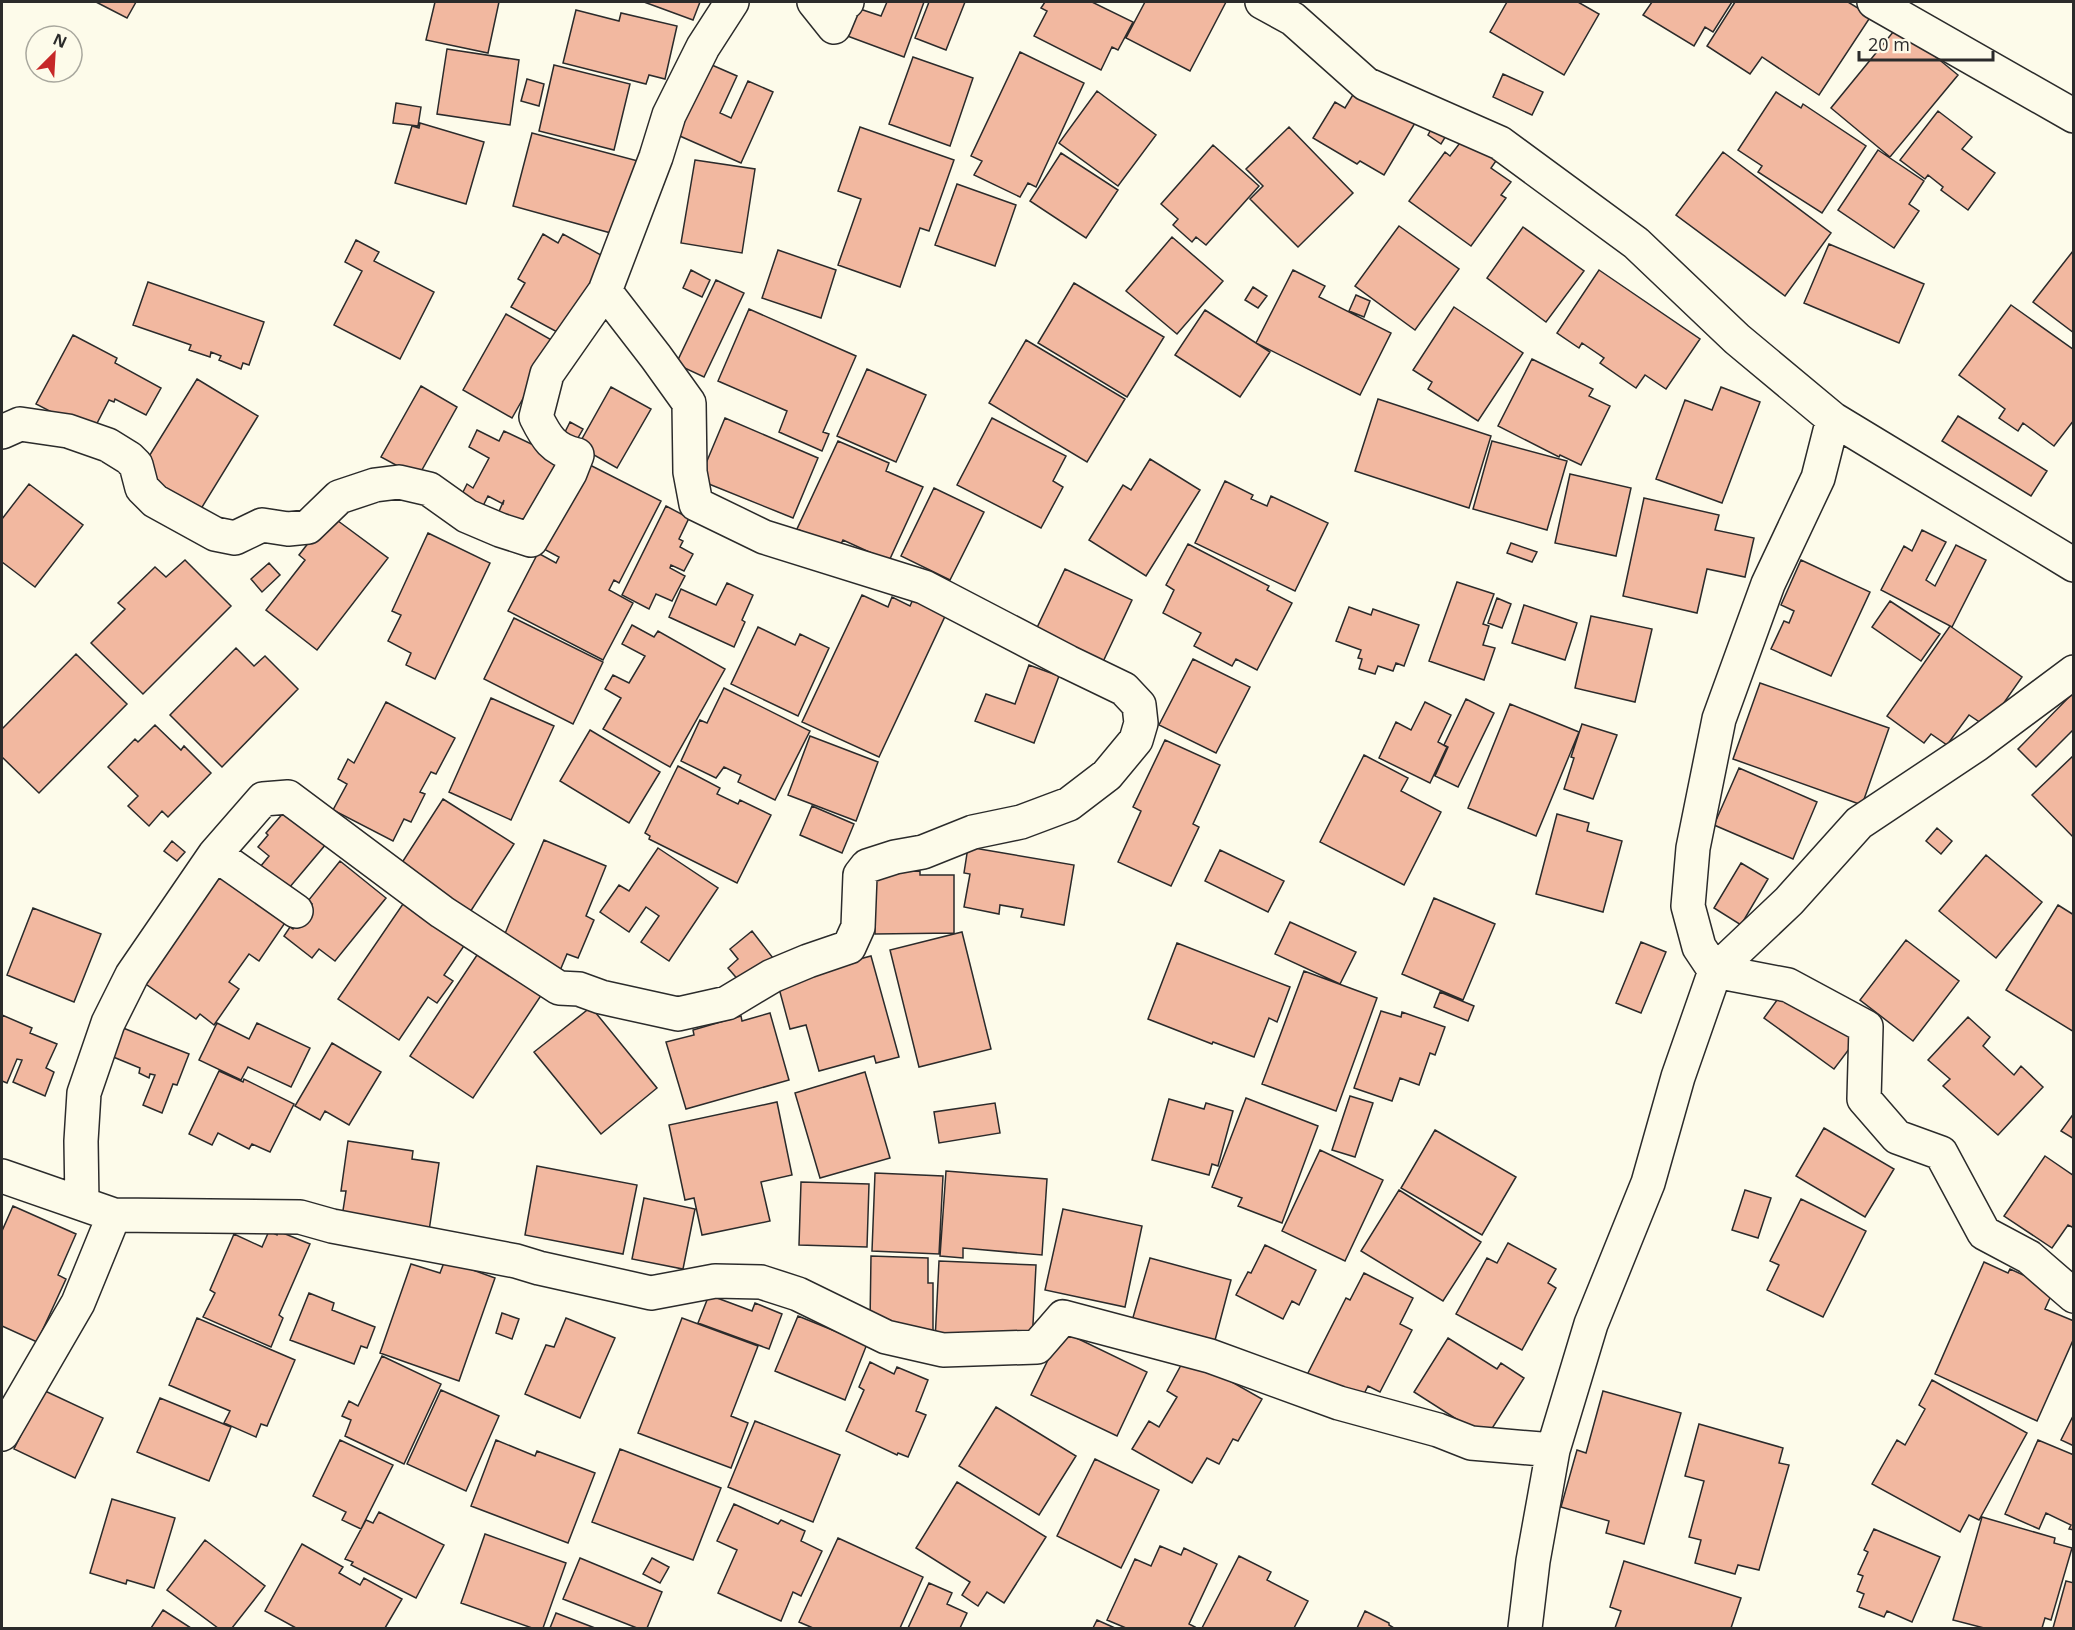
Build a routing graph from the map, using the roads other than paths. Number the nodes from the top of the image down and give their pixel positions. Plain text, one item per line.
1 (732, 2) edge
2 (814, 2) edge
3 (863, 2) edge
4 (1262, 2) edge
5 (1874, 2) edge
6 (2073, 116) edge
7 (606, 291) junction
8 (1833, 419) junction
9 (2, 432) edge
10 (2073, 565) edge
11 (2073, 672) edge
12 (214, 854) junction
13 (296, 911) dead end
14 (1715, 970) junction
15 (2, 1176) edge
16 (82, 1203) junction
17 (114, 1215) junction
18 (2073, 1296) edge
19 (2, 1434) edge
20 (1553, 1450) junction
21 (1525, 1629) edge

1 - 7 street
2 - 3 street
4 - 8 street
5 - 6 street
7 - 9 street
7 - 12 street
8 - 10 street
8 - 14 street
11 - 14 street
12 - 13 street
12 - 16 street
14 - 18 street
14 - 20 street
15 - 16 street
16 - 17 street
17 - 19 street
17 - 20 street
20 - 21 street

